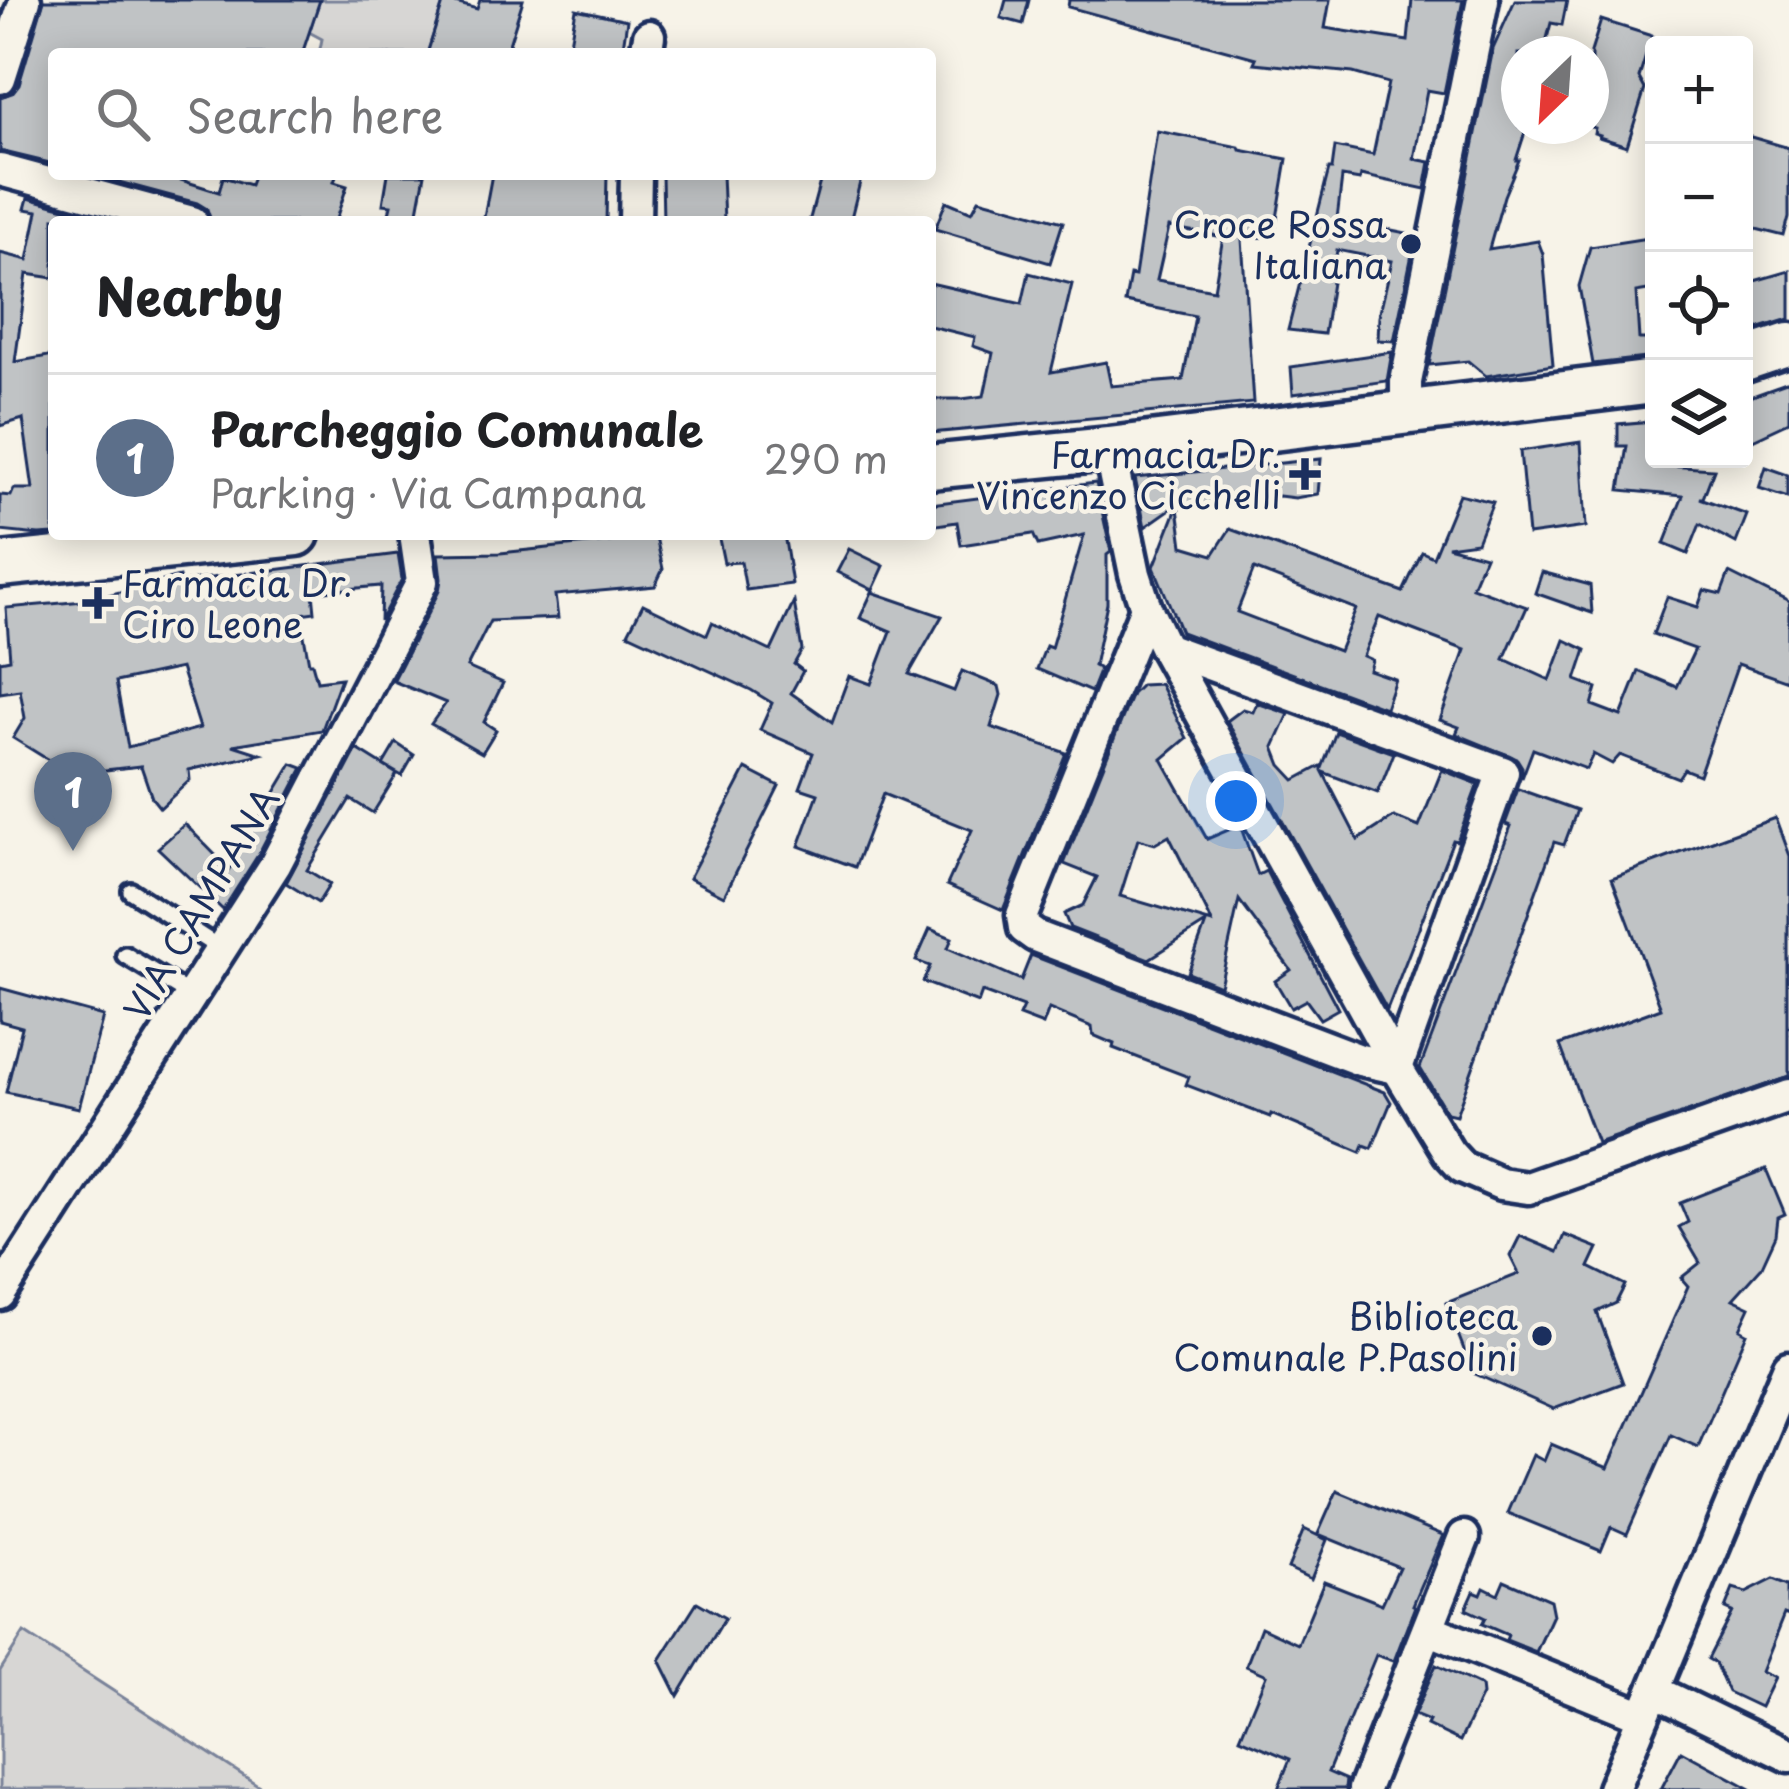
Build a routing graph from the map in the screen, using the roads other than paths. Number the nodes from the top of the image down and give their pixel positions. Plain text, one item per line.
1 (25, 0) edge
2 (1483, 0) edge
3 (0, 78) edge
4 (0, 170) edge
5 (636, 180) edge
6 (149, 216) edge
7 (635, 216) edge
8 (1789, 345) edge
9 (1753, 357) edge
10 (1645, 383) edge
11 (1406, 412) junction
12 (1109, 449) junction
13 (936, 466) edge
14 (177, 540) edge
15 (416, 540) edge
16 (0, 566) edge
17 (1146, 608) junction
18 (1165, 648) junction
19 (131, 891) dead end
20 (221, 949) junction
21 (125, 956) dead end
22 (192, 996) junction
23 (1397, 1068) junction
24 (1789, 1096) edge
25 (0, 1294) edge
26 (1789, 1366) edge
27 (1464, 1537) dead end
28 (1428, 1629) junction
29 (1649, 1703) junction
30 (1789, 1756) edge
31 (1364, 1789) edge
32 (1613, 1789) edge

1 - 3 street
2 - 11 street
4 - 6 street
5 - 7 street
8 - 9 main road
10 - 11 main road
11 - 12 main road
12 - 13 main road
12 - 17 street
14 - 16 main road
15 - 20 street, VIA CAMPANA
17 - 18 street
17 - 23 street
18 - 23 street
18 - 23 street
19 - 20 lane
20 - 22 street, VIA CAMPANA
21 - 22 lane
22 - 25 street, VIA CAMPANA
23 - 24 street
26 - 29 street
27 - 28 street
28 - 29 street
28 - 31 street
29 - 30 street
29 - 32 street

